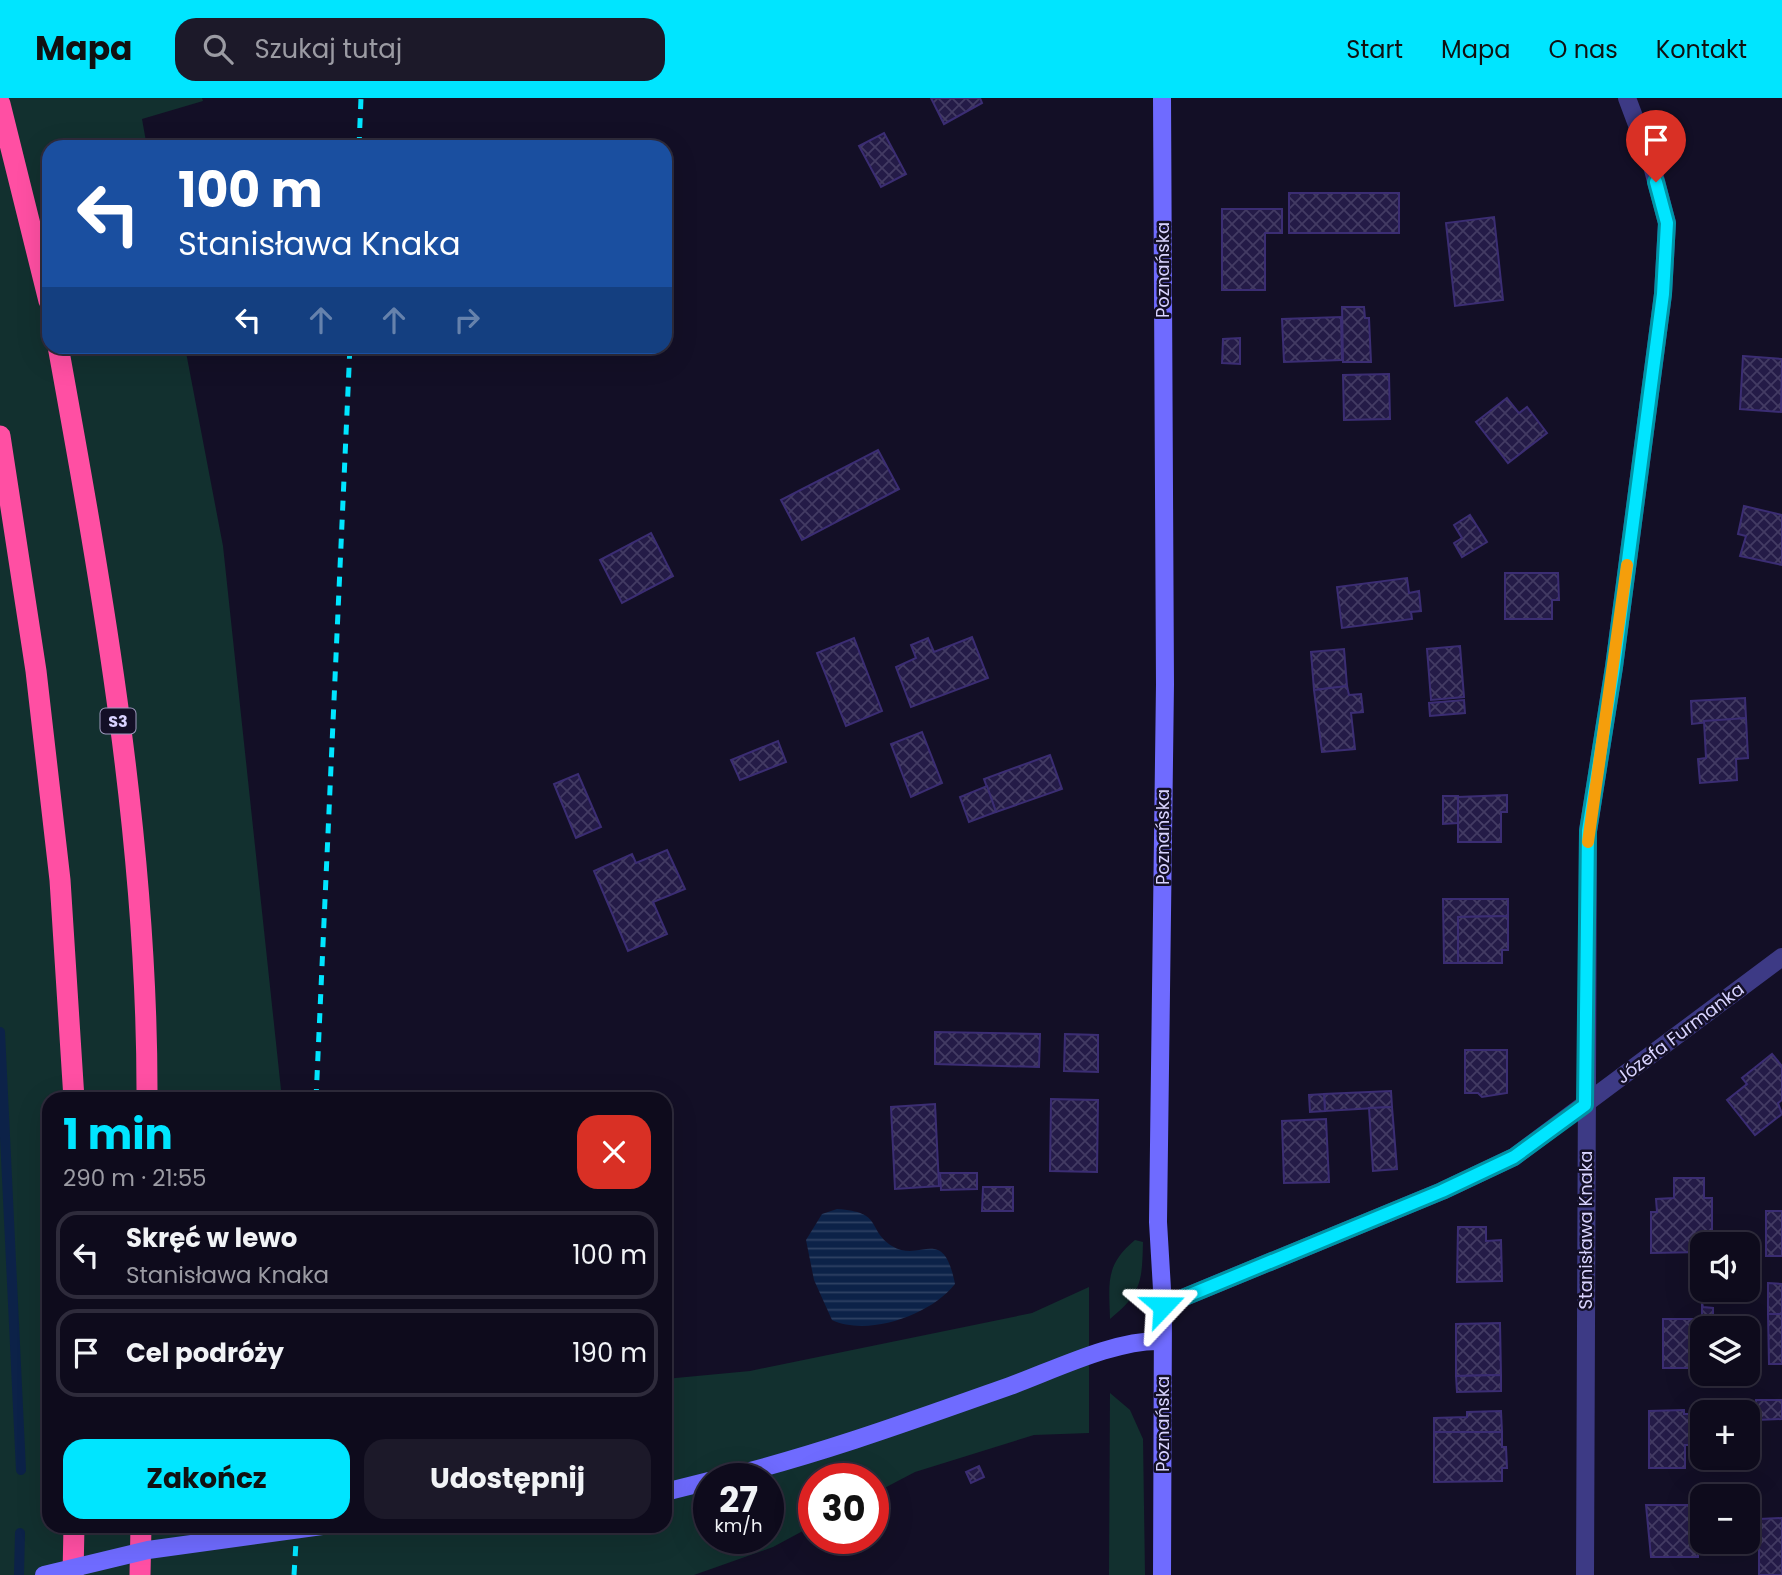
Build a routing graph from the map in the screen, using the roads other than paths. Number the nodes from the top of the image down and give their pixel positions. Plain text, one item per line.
1 (1162, 98) edge
2 (1627, 98) edge
3 (0, 104) edge
4 (42, 273) edge
5 (59, 354) edge
6 (0, 436) edge
7 (1782, 957) edge
8 (74, 1092) edge
9 (147, 1092) edge
10 (1585, 1105) junction
11 (1163, 1306) junction
12 (1163, 1341) junction
13 (782, 1463) edge
14 (693, 1485) edge
15 (672, 1490) edge
16 (74, 1533) edge
17 (141, 1533) edge
18 (271, 1533) edge
19 (44, 1575) edge
20 (73, 1575) edge
21 (140, 1575) edge
22 (1162, 1575) edge
23 (1585, 1575) edge

1 - 11 main road, Poznańska
2 - 10 street, Stanisława Knaka
3 - 4 highway
5 - 9 highway, S3
6 - 8 highway
7 - 10 street, Józefa Furmanka
10 - 11 street, Józefa Furmanka
10 - 23 street, Stanisława Knaka
11 - 12 main road, Poznańska
12 - 13 main road
12 - 22 main road, Poznańska
14 - 15 main road
16 - 20 highway
17 - 21 highway
18 - 19 main road, bridge

